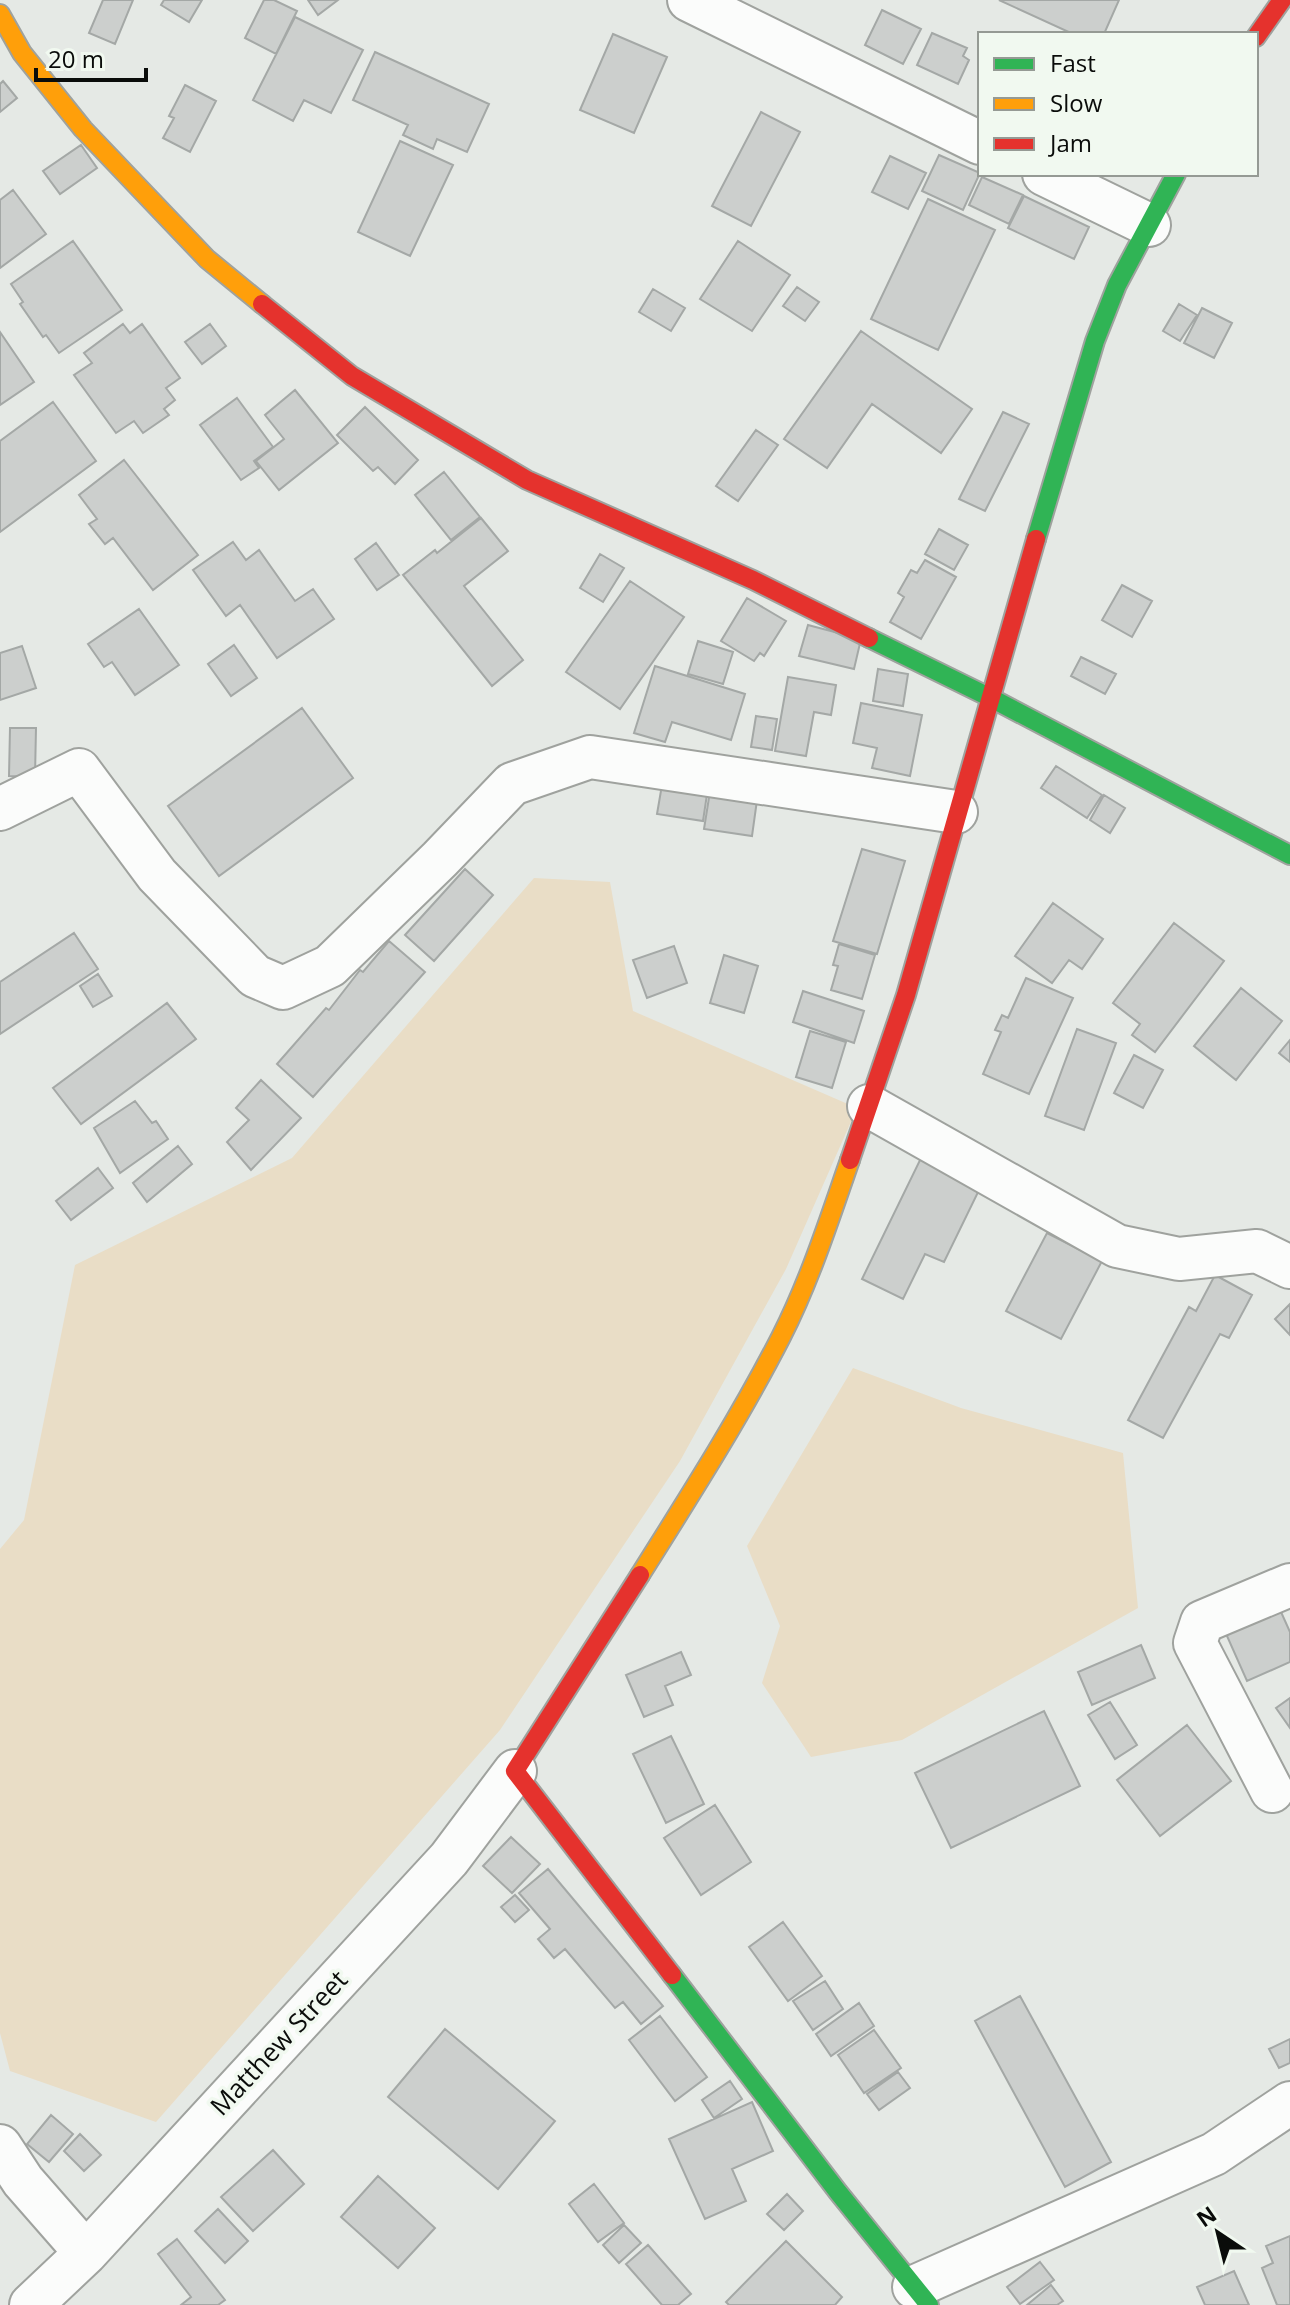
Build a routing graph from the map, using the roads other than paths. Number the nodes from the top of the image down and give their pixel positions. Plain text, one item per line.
1 (689, 0) edge
2 (1282, 0) edge
3 (0, 14) edge
4 (1258, 34) edge
5 (11, 59) edge
6 (978, 142) edge
7 (1048, 176) edge
8 (1175, 176) edge
9 (1149, 225) junction
10 (989, 697) junction
11 (0, 809) edge
12 (956, 812) junction
13 (1290, 855) edge
14 (869, 1106) junction
15 (1290, 1267) edge
16 (1290, 1585) edge
17 (515, 1771) junction
18 (1272, 1791) dead end
19 (1290, 2103) edge
20 (0, 2146) edge
21 (86, 2253) junction
22 (922, 2296) edge
23 (31, 2305) edge

1 - 6 street
2 - 4 main road
3 - 5 main road
5 - 10 main road
7 - 9 street
8 - 9 main road
9 - 10 main road
10 - 12 main road
10 - 13 main road
11 - 12 street
12 - 14 main road
14 - 15 street
14 - 17 main road
16 - 18 street
17 - 21 street, Matthew Street
17 - 22 main road
19 - 22 street
20 - 21 street
21 - 23 street, Matthew Street

